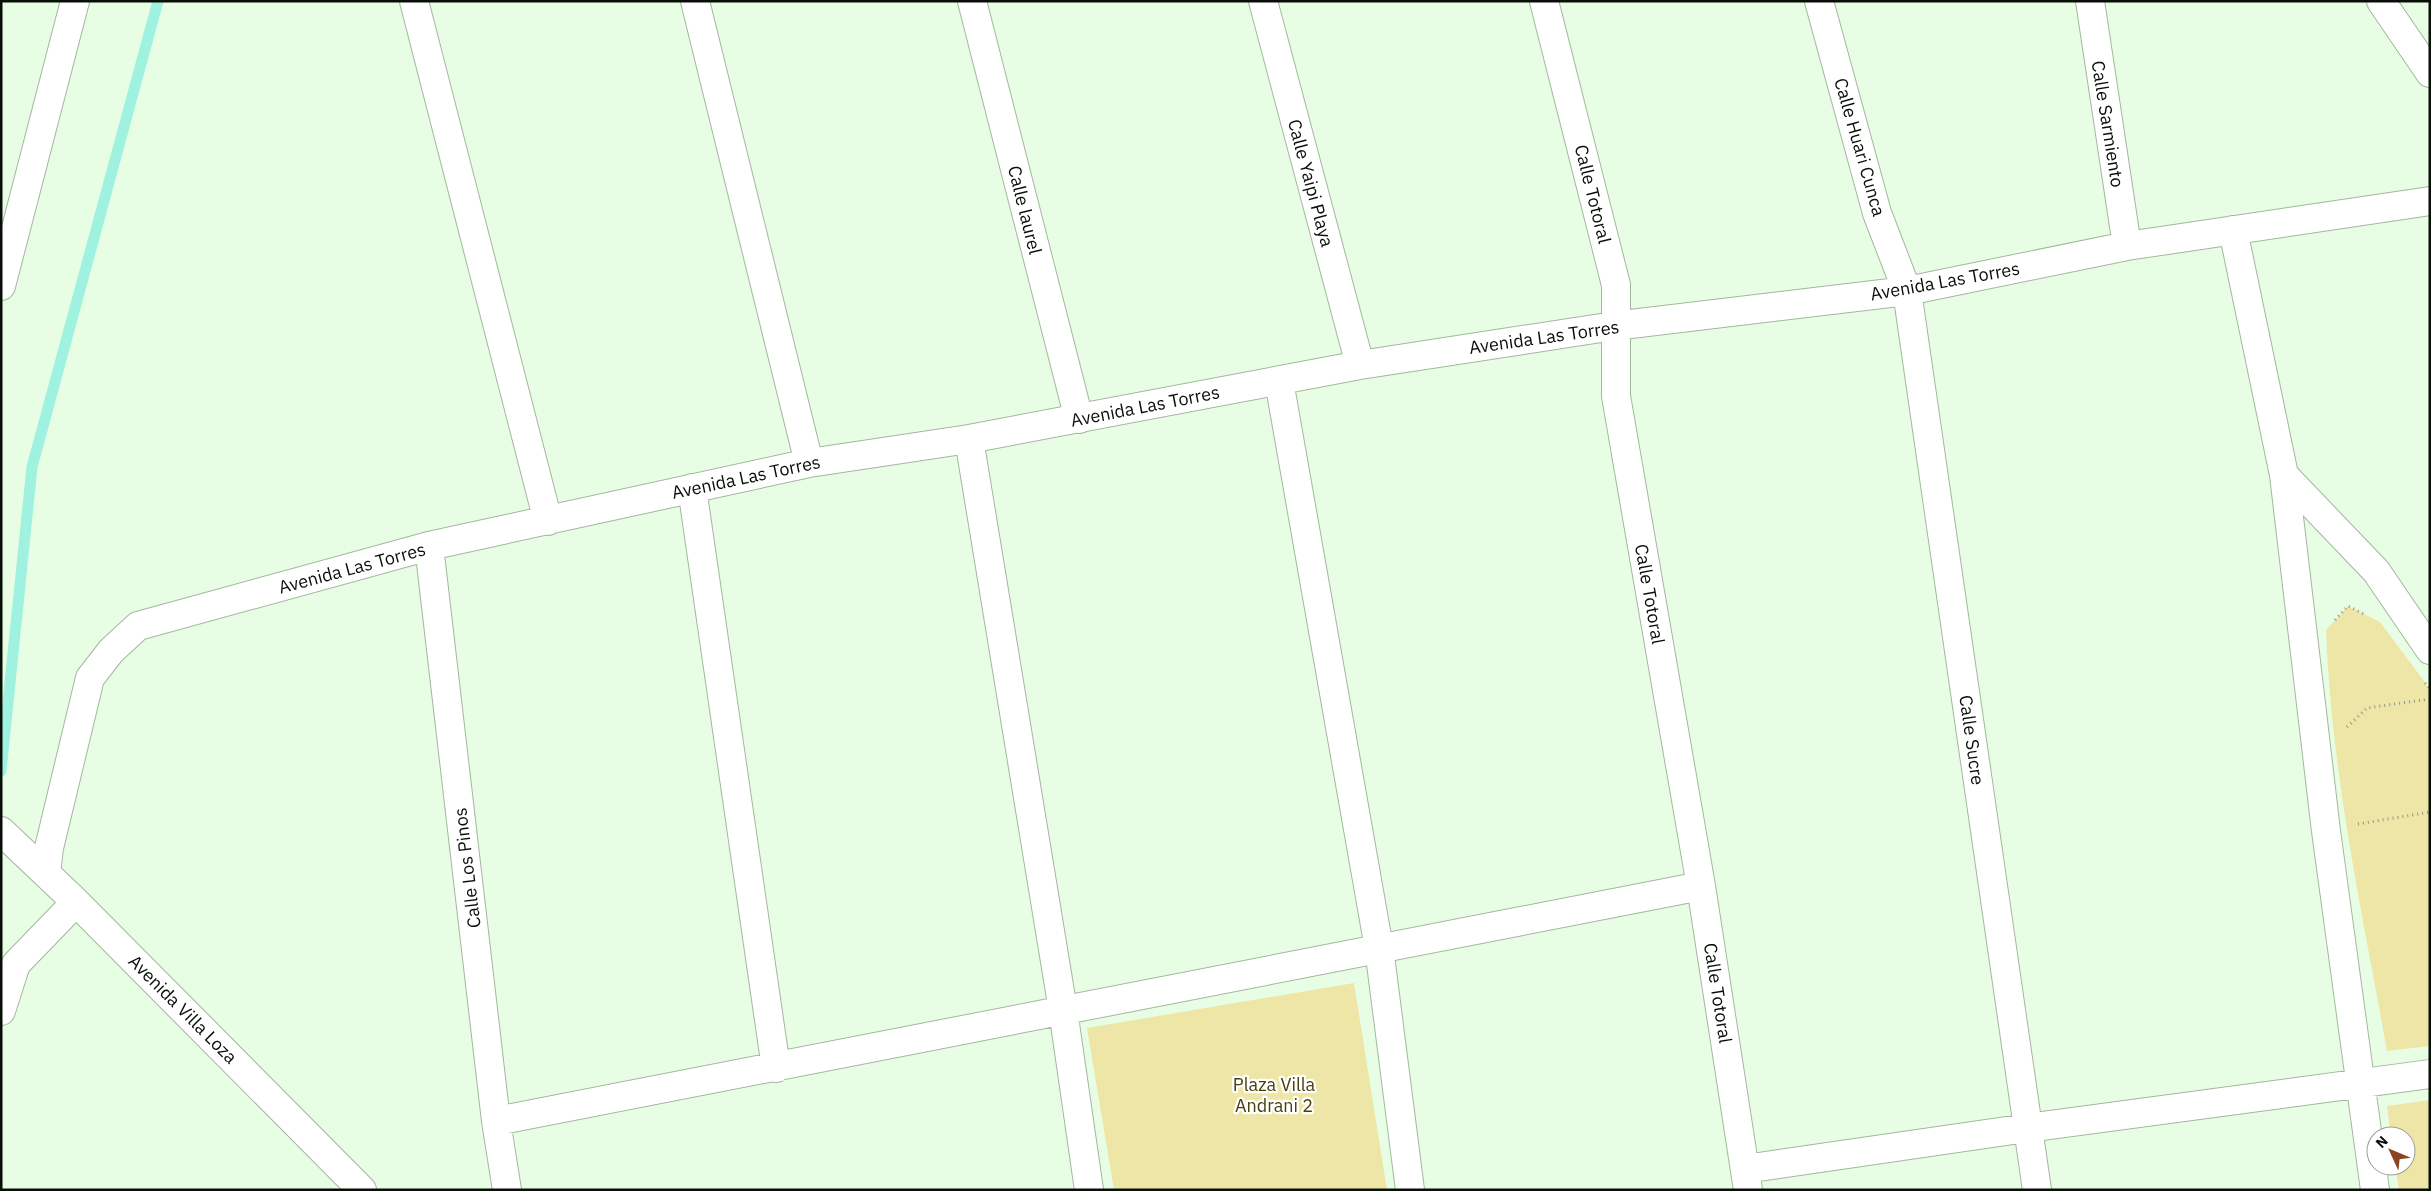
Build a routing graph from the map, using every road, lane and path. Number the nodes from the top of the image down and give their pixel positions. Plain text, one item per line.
1 (75, 1) edge
2 (414, 1) edge
3 (694, 1) edge
4 (972, 1) edge
5 (1263, 1) edge
6 (1544, 1) edge
7 (1819, 1) edge
8 (2090, 1) edge
9 (2382, 1) edge
10 (2430, 73) edge
11 (2430, 201) edge
12 (2233, 230) junction
13 (2127, 246) junction
14 (1, 286) edge
15 (1908, 291) junction
16 (1614, 326) junction
17 (1360, 365) junction
18 (1279, 381) junction
19 (1079, 419) junction
20 (969, 439) junction
21 (809, 463) junction
22 (2284, 475) junction
23 (692, 488) junction
24 (548, 521) junction
25 (429, 546) junction
26 (2372, 618) dead end
27 (2332, 624) dead end
28 (2430, 650) edge
29 (2424, 681) dead end
30 (2430, 690) edge
31 (2430, 699) edge
32 (2342, 731) dead end
33 (2430, 812) edge
34 (2326, 831) junction
35 (6, 835) edge
36 (46, 872) junction
37 (1701, 886) junction
38 (76, 902) junction
39 (1379, 948) junction
40 (1063, 1010) junction
41 (1, 1011) edge
42 (776, 1068) junction
43 (2430, 1074) edge
44 (2360, 1083) junction
45 (496, 1121) junction
46 (2027, 1128) junction
47 (1747, 1179) edge
48 (362, 1190) edge
49 (507, 1190) edge
50 (1089, 1190) edge
51 (1410, 1190) edge
52 (2036, 1190) edge
53 (2375, 1190) edge

1 - 14 street
2 - 24 street
3 - 21 street
4 - 19 street, Calle laurel
5 - 17 street, Calle Yaipi Playa
6 - 16 street, Calle Totoral
7 - 15 street, Calle Huari Cunca
8 - 13 street, Calle Sarmiento
9 - 10 street
11 - 12 street, Avenida Las Torres
12 - 13 street, Avenida Las Torres
12 - 22 street
13 - 15 street, Avenida Las Torres
15 - 16 street, Avenida Las Torres
15 - 46 street, Calle Sucre
16 - 17 street, Avenida Las Torres
16 - 37 street, Calle Totoral
17 - 18 street, Avenida Las Torres
18 - 19 street, Avenida Las Torres
18 - 39 street
19 - 20 street, Avenida Las Torres
20 - 21 street, Avenida Las Torres
20 - 40 street
21 - 23 street, Avenida Las Torres
22 - 28 street
22 - 34 street
23 - 24 street, Avenida Las Torres
23 - 42 street
24 - 25 street, Avenida Las Torres
25 - 36 street, Avenida Las Torres
25 - 45 street, Calle Los Pinos
26 - 27 path
29 - 30 path
31 - 32 path
33 - 34 path
34 - 44 street
35 - 36 street, Avenida Villa Loza
36 - 38 street, Avenida Villa Loza
37 - 39 street
37 - 47 street, Calle Totoral
38 - 41 street
38 - 48 street, Avenida Villa Loza
39 - 40 street
39 - 51 street
40 - 42 street
40 - 50 street
42 - 45 street
43 - 44 street
44 - 46 street
44 - 53 street
45 - 49 street, Calle Los Pinos
46 - 47 street
46 - 52 street, Calle Sucre

